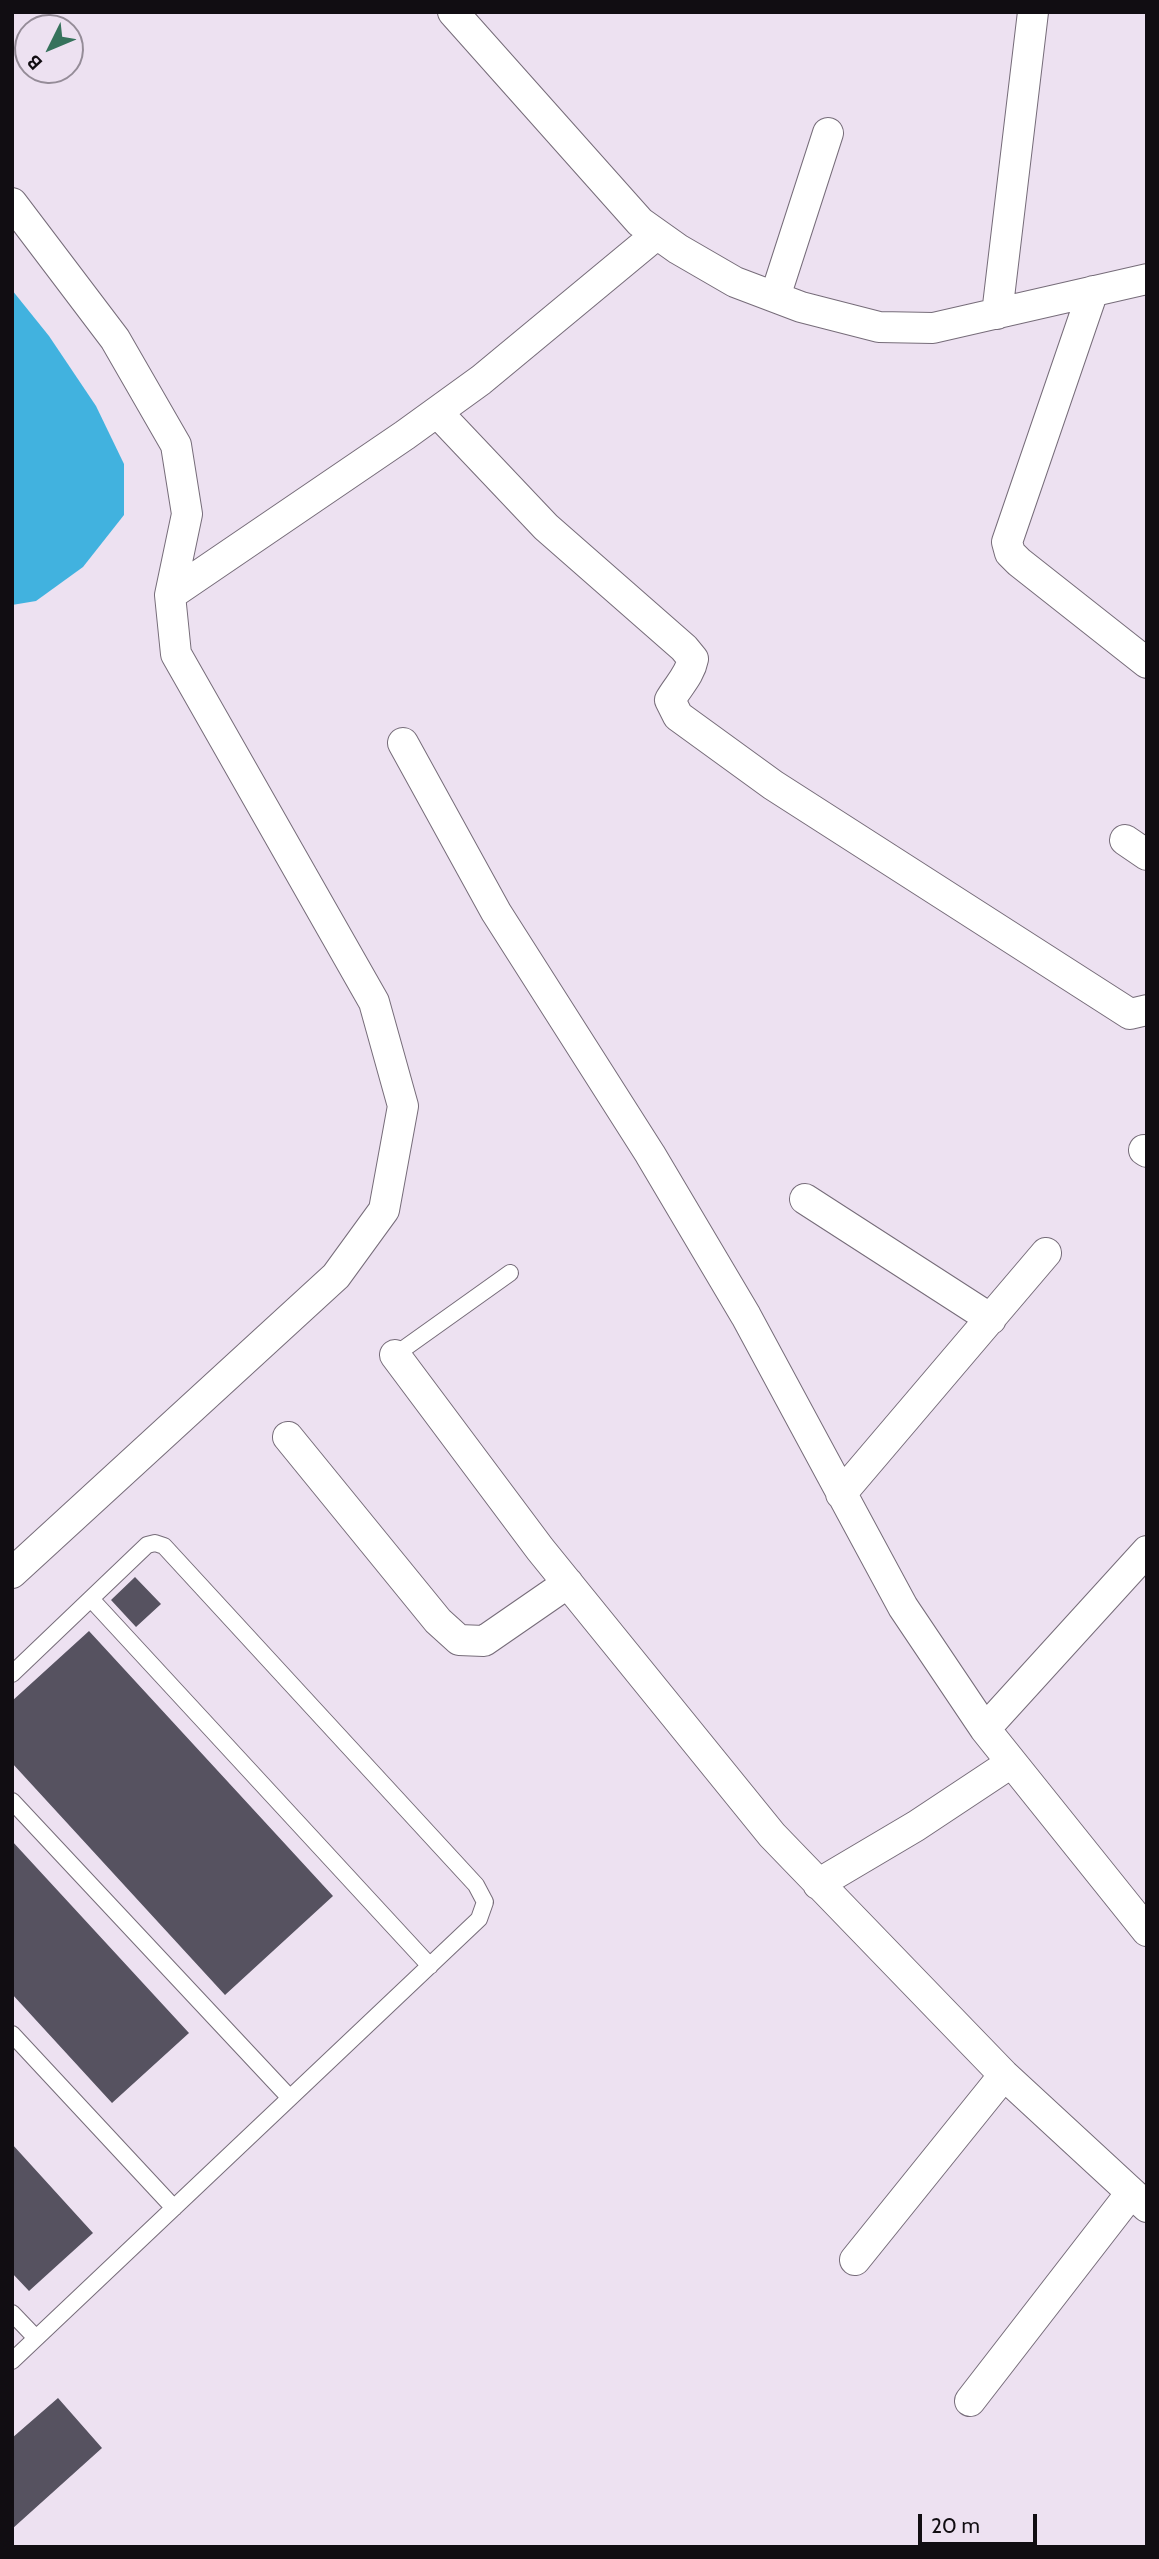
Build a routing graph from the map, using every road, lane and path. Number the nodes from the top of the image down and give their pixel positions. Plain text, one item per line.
1 (453, 12) edge
2 (1034, 12) edge
3 (828, 133) dead end
4 (12, 203) edge
5 (656, 235) junction
6 (1147, 279) edge
7 (1093, 291) junction
8 (775, 297) junction
9 (997, 314) junction
10 (437, 412) junction
11 (170, 595) junction
12 (1147, 663) edge
13 (403, 743) dead end
14 (1147, 1010) edge
15 (805, 1199) dead end
16 (1046, 1253) dead end
17 (510, 1273) dead end
18 (991, 1319) junction
19 (395, 1355) joint
20 (288, 1437) dead end
21 (841, 1494) junction
22 (1147, 1551) edge
23 (12, 1573) edge
24 (568, 1583) junction
25 (91, 1599) junction
26 (12, 1674) edge
27 (985, 1729) junction
28 (1011, 1763) junction
29 (12, 1801) edge
30 (818, 1884) junction
31 (1147, 1931) edge
32 (430, 1966) junction
33 (12, 2034) edge
34 (1004, 2075) junction
35 (290, 2098) junction
36 (1139, 2200) edge
37 (174, 2208) junction
38 (855, 2260) dead end
39 (12, 2313) edge
40 (36, 2339) junction
41 (12, 2361) edge
42 (970, 2401) dead end

1 - 5 street
2 - 9 street
3 - 8 street
4 - 11 street
5 - 8 street
5 - 10 street
6 - 7 street
7 - 9 street
7 - 12 street
8 - 9 street
10 - 11 street
10 - 14 street
11 - 23 street
13 - 21 street
15 - 18 street
16 - 18 street
17 - 19 lane
18 - 21 street
19 - 24 street
20 - 24 street
21 - 27 street
22 - 27 street
24 - 30 street
25 - 26 lane
25 - 32 lane
25 - 32 lane
27 - 28 street
28 - 30 street
28 - 31 street
29 - 35 lane
30 - 34 street
32 - 35 lane
33 - 37 lane
34 - 36 street
34 - 38 street
35 - 37 lane
36 - 42 street
37 - 40 lane
39 - 40 lane
40 - 41 lane

